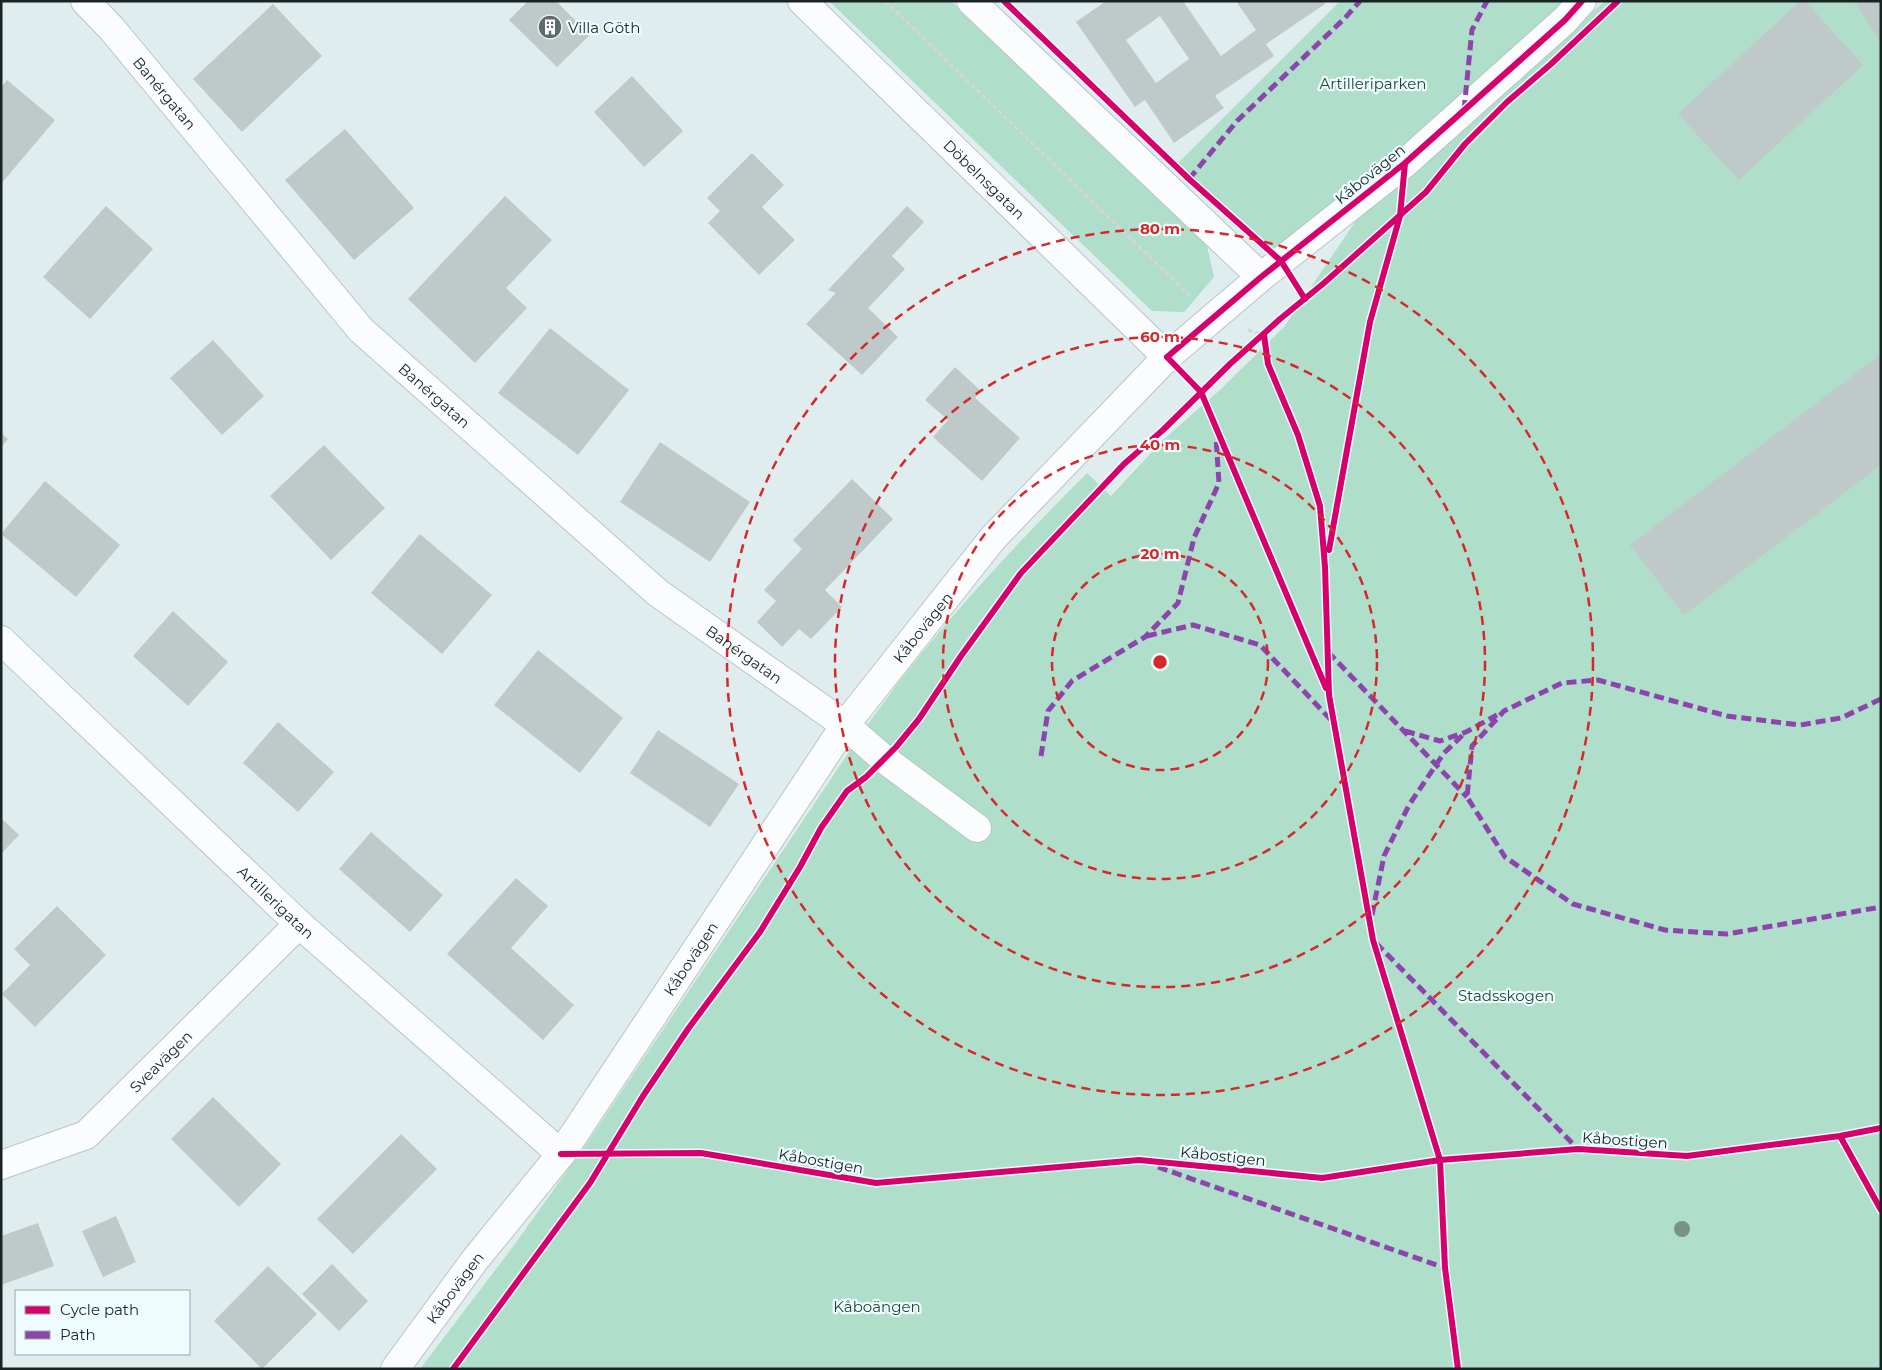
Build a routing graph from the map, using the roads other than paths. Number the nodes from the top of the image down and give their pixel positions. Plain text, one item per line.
1 (85, 1) edge
2 (802, 1) edge
3 (1582, 1) edge
4 (985, 6) edge
5 (1261, 277) junction
6 (1167, 357) junction
7 (1, 640) edge
8 (845, 725) junction
9 (977, 828) dead end
10 (300, 924) junction
11 (562, 1154) junction
12 (1, 1165) edge
13 (395, 1369) edge

1 - 8 street, Banérgatan
2 - 6 street, Döbelnsgatan
3 - 5 street, Kåbovägen
4 - 5 street
5 - 6 street, Kåbovägen
6 - 8 street, Kåbovägen
7 - 10 street, Artillerigatan
8 - 9 street, Banérgatan
8 - 11 street, Kåbovägen
10 - 11 street, Artillerigatan
10 - 12 street, Sveavägen
11 - 13 street, Kåbovägen

